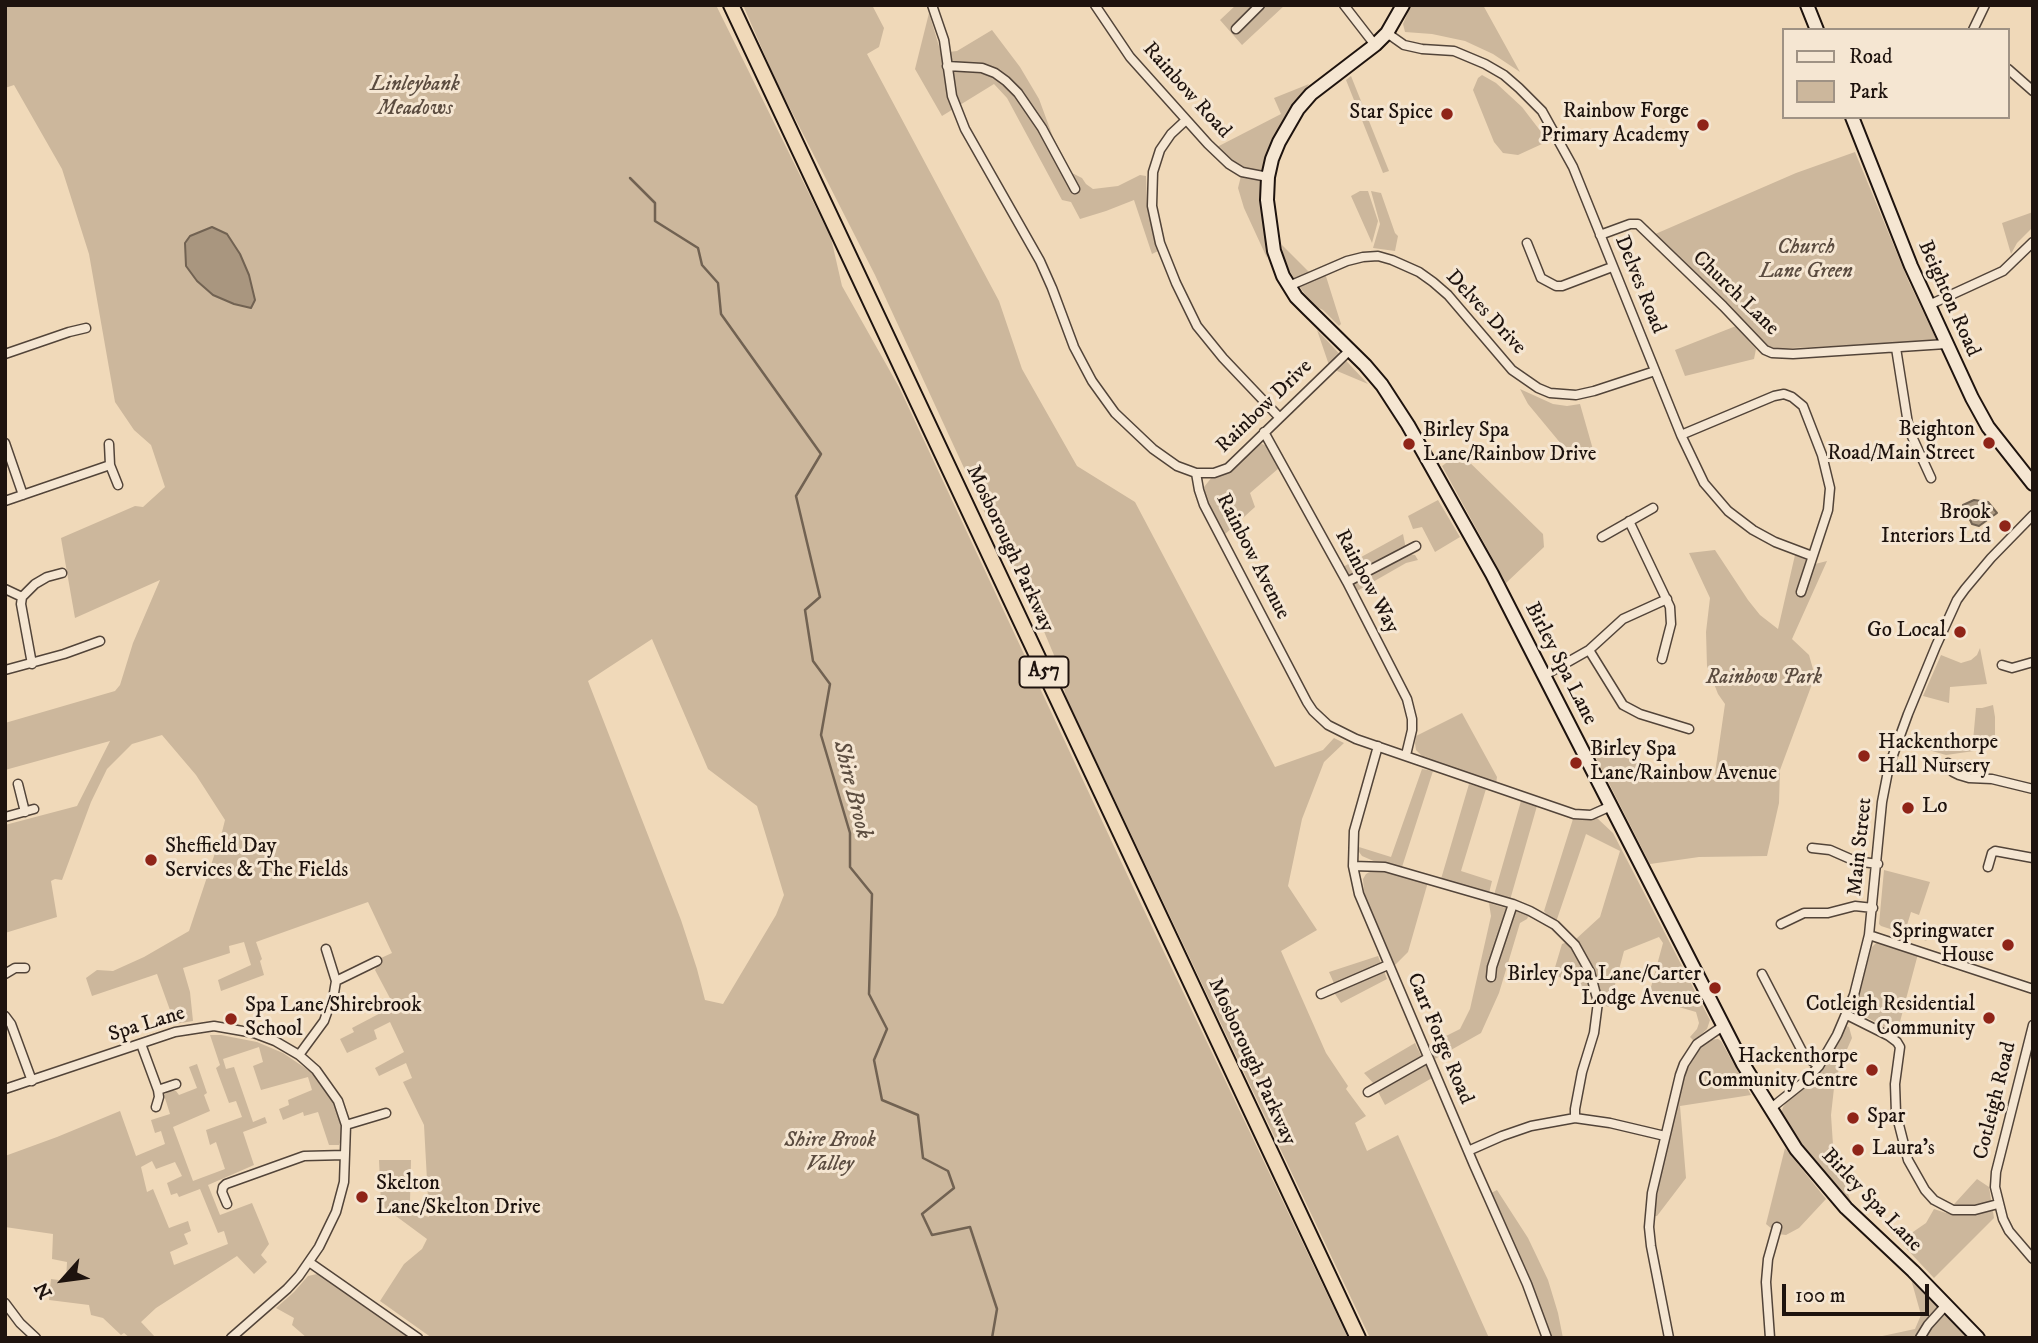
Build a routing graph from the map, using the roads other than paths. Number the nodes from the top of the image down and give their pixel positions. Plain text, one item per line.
1 (731, 5) edge
2 (932, 5) edge
3 (1260, 5) edge
4 (1344, 5) edge
5 (1404, 5) edge
6 (1807, 5) edge
7 (1985, 5) edge
8 (1099, 7) edge
9 (1815, 28) edge
10 (1974, 28) edge
11 (1236, 29) dead end
12 (1387, 33) junction
13 (1375, 45) junction
14 (947, 66) junction
15 (2010, 71) edge
16 (2033, 91) edge
17 (1853, 119) edge
18 (1186, 120) junction
19 (1268, 177) junction
20 (1075, 189) dead end
21 (1600, 235) junction
22 (2033, 242) edge
23 (1527, 243) dead end
24 (1612, 267) junction
25 (1289, 286) junction
26 (1929, 305) junction
27 (86, 328) dead end
28 (1947, 344) junction
29 (1896, 348) junction
30 (1351, 349) junction
31 (5, 354) edge
32 (1656, 370) junction
33 (1279, 417) junction
34 (1264, 432) junction
35 (1681, 435) junction
36 (5, 443) edge
37 (109, 444) dead end
38 (110, 465) junction
39 (1196, 473) junction
40 (1931, 478) dead end
41 (2033, 484) edge
42 (118, 485) dead end
43 (23, 495) junction
44 (5, 501) edge
45 (1653, 508) dead end
46 (2033, 515) edge
47 (1629, 521) junction
48 (1602, 537) dead end
49 (1416, 546) dead end
50 (1812, 556) junction
51 (62, 573) dead end
52 (1347, 582) junction
53 (5, 589) edge
54 (1801, 592) dead end
55 (22, 597) junction
56 (1667, 599) junction
57 (100, 640) dead end
58 (1589, 650) junction
59 (1662, 659) dead end
60 (2033, 662) edge
61 (32, 664) junction
62 (2002, 665) dead end
63 (5, 670) edge
64 (1545, 676) junction
65 (1689, 729) dead end
66 (1378, 746) junction
67 (1406, 755) junction
68 (1948, 763) dead end
69 (18, 784) dead end
70 (2033, 789) edge
71 (1611, 806) junction
72 (5, 817) edge
73 (1812, 848) dead end
74 (2033, 858) edge
75 (1878, 864) junction
76 (1353, 866) junction
77 (1988, 867) dead end
78 (1513, 904) junction
79 (1873, 908) junction
80 (1781, 923) dead end
81 (1870, 935) junction
82 (326, 949) dead end
83 (377, 961) dead end
84 (1388, 965) junction
85 (25, 968) dead end
86 (5, 974) edge
87 (1762, 974) dead end
88 (1491, 977) dead end
89 (336, 981) junction
90 (2033, 989) edge
91 (1321, 994) dead end
92 (1847, 1015) junction
93 (5, 1016) edge
94 (2033, 1025) edge
95 (1723, 1026) junction
96 (141, 1044) junction
97 (299, 1055) junction
98 (1428, 1058) junction
99 (1819, 1066) junction
100 (32, 1080) junction
101 (176, 1084) dead end
102 (5, 1090) edge
103 (158, 1090) junction
104 (1368, 1092) dead end
105 (156, 1107) dead end
106 (1770, 1109) junction
107 (386, 1113) dead end
108 (1575, 1118) junction
109 (346, 1125) junction
110 (1665, 1136) junction
111 (1468, 1151) junction
112 (345, 1155) junction
113 (227, 1204) dead end
114 (1998, 1204) junction
115 (1777, 1227) dead end
116 (2033, 1259) edge
117 (309, 1262) junction
118 (5, 1303) edge
119 (1946, 1305) junction
120 (36, 1338) edge
121 (231, 1338) edge
122 (418, 1338) edge
123 (1358, 1338) edge
124 (1547, 1338) edge
125 (1669, 1338) edge
126 (1770, 1338) edge
127 (1920, 1338) edge
128 (1978, 1338) edge

1 - 123 highway, Mosborough Parkway / A57
2 - 14 street
3 - 11 street
4 - 13 street
5 - 12 street, Birley Spa Lane
6 - 9 street
7 - 10 street
8 - 18 street, Rainbow Road
12 - 13 street, Birley Spa Lane
12 - 21 street, Delves Road
13 - 19 street, Birley Spa Lane
14 - 20 street
14 - 39 street
15 - 16 street
17 - 26 street, Beighton Road
18 - 19 street, Rainbow Road
18 - 33 street
19 - 25 street, Birley Spa Lane
21 - 24 street, Delves Road
21 - 29 street, Church Lane
22 - 26 street
23 - 24 street
24 - 32 street, Delves Road
25 - 30 street, Birley Spa Lane
25 - 32 street, Delves Drive
26 - 28 street, Beighton Road
27 - 31 street
28 - 29 street, Church Lane
28 - 41 street, Beighton Road
29 - 40 street
30 - 33 street, Rainbow Drive
30 - 64 street, Birley Spa Lane
32 - 35 street, Delves Road
33 - 34 street, Rainbow Drive
34 - 39 street, Rainbow Drive
34 - 52 street, Rainbow Way
35 - 50 street, Delves Road
35 - 50 street
36 - 43 street
37 - 38 street
38 - 42 street
38 - 43 street
39 - 66 street, Rainbow Avenue
43 - 44 street
45 - 47 street
46 - 75 street, Main Street
47 - 48 street
47 - 56 street
49 - 52 street
50 - 54 street
51 - 55 street
52 - 67 street, Rainbow Way
53 - 55 street
55 - 61 street
56 - 58 street
56 - 59 street
57 - 61 street
58 - 64 street
58 - 65 street
60 - 62 street
61 - 63 street
64 - 71 street, Birley Spa Lane
66 - 67 street, Rainbow Avenue
66 - 76 street, Carr Forge Road
67 - 71 street, Rainbow Avenue
68 - 70 street
69 - 72 street
71 - 95 street, Birley Spa Lane
73 - 75 street
74 - 77 street
75 - 79 street, Main Street
76 - 78 street
76 - 84 street, Carr Forge Road
78 - 88 street
78 - 108 street
79 - 80 street
79 - 81 street, Main Street
81 - 90 street
81 - 92 street, Main Street
82 - 89 street
83 - 89 street
84 - 91 street
84 - 98 street, Carr Forge Road
85 - 86 street
87 - 99 street
89 - 97 street
92 - 99 street, Main Street
92 - 114 street
93 - 100 street
94 - 114 street, Cotleigh Road
95 - 106 street, Birley Spa Lane
95 - 110 street
96 - 97 street, Spa Lane
96 - 100 street, Spa Lane
96 - 103 street
97 - 109 street, Spa Lane
98 - 104 street
98 - 111 street, Carr Forge Road
99 - 106 street, Main Street
100 - 102 street, Spa Lane
101 - 103 street
103 - 105 street
106 - 119 street, Birley Spa Lane
107 - 109 street
108 - 110 street
108 - 111 street
109 - 112 street
110 - 125 street
111 - 124 street, Carr Forge Road
112 - 113 street
112 - 117 street
114 - 116 street, Cotleigh Road
115 - 126 street
117 - 121 street
117 - 122 street
118 - 120 street
119 - 127 street
119 - 128 street, Birley Spa Lane

